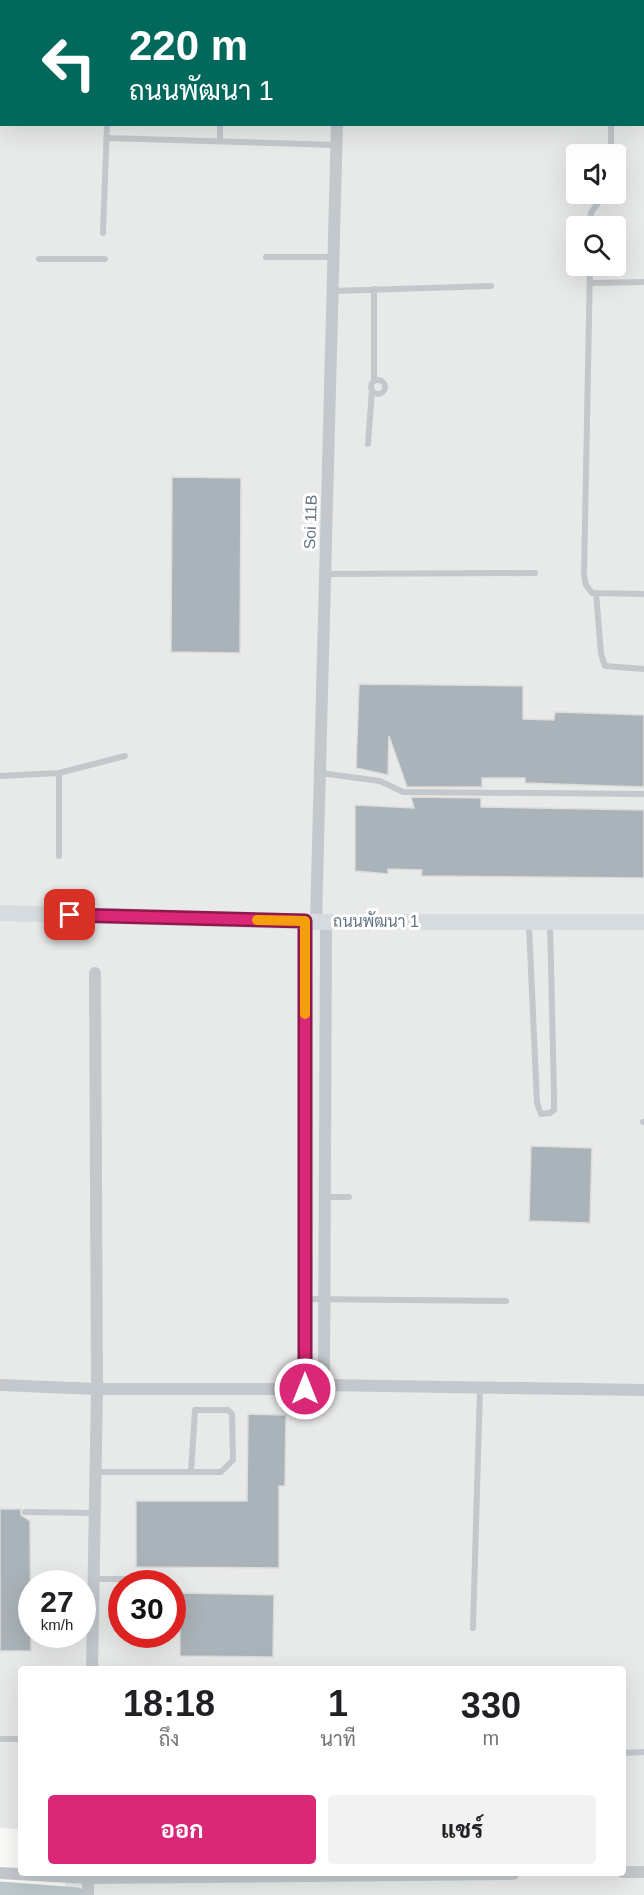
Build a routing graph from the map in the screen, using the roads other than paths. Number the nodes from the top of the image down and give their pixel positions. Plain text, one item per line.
1 (107, 126) edge
2 (220, 126) edge
3 (337, 126) edge
4 (611, 126) edge
5 (106, 138) junction
6 (220, 141) junction
7 (611, 144) edge
8 (337, 145) junction
9 (103, 233) dead end
10 (266, 257) dead end
11 (334, 257) junction
12 (39, 259) dead end
13 (105, 259) dead end
14 (590, 276) edge
15 (644, 282) edge
16 (590, 283) junction
17 (491, 286) dead end
18 (374, 289) junction
19 (333, 291) junction
20 (374, 381) junction
21 (372, 390) junction
22 (368, 444) dead end
23 (536, 573) dead end
24 (325, 574) junction
25 (596, 593) junction
26 (644, 594) edge
27 (644, 669) edge
28 (125, 756) dead end
29 (59, 773) junction
30 (320, 773) junction
31 (0, 776) edge
32 (644, 794) edge
33 (59, 856) dead end
34 (0, 913) edge
35 (316, 921) junction
36 (529, 921) junction
37 (550, 921) junction
38 (644, 922) edge
39 (95, 973) dead end
40 (305, 1166) junction
41 (325, 1167) junction
42 (325, 1197) junction
43 (349, 1197) dead end
44 (305, 1262) junction
45 (324, 1264) junction
46 (305, 1299) junction
47 (324, 1299) junction
48 (506, 1300) dead end
49 (0, 1385) edge
50 (324, 1385) junction
51 (480, 1388) junction
52 (97, 1389) junction
53 (305, 1389) junction
54 (644, 1390) edge
55 (96, 1472) junction
56 (191, 1472) junction
57 (25, 1512) dead end
58 (95, 1513) junction
59 (94, 1570) edge
60 (473, 1628) dead end
61 (92, 1648) edge
62 (92, 1666) edge
63 (0, 1739) edge
64 (18, 1739) edge
65 (644, 1752) edge
66 (626, 1753) edge
67 (626, 1872) edge
68 (644, 1872) edge
69 (0, 1873) edge
70 (18, 1874) edge
71 (88, 1876) edge
72 (88, 1895) edge

1 - 5 lane
2 - 6 lane
3 - 8 street, Soi 11B
4 - 7 lane
5 - 6 lane
5 - 9 lane
6 - 8 lane
8 - 11 street, Soi 11B
10 - 11 lane
11 - 19 street, Soi 11B
12 - 13 lane
14 - 16 lane
15 - 16 lane
16 - 25 lane
17 - 18 lane
18 - 19 lane
18 - 20 lane
19 - 24 street, Soi 11B
20 - 21 lane
20 - 21 lane
21 - 22 lane
23 - 24 lane
24 - 30 street, Soi 11B
25 - 26 lane
25 - 27 lane
28 - 29 lane
29 - 31 lane
29 - 33 lane
30 - 32 lane
30 - 35 street, Soi 11B
34 - 35 main road, ถนนพัฒนา 1
35 - 36 main road, ถนนพัฒนา 1
35 - 40 street
35 - 41 street
36 - 37 main road, ถนนพัฒนา 1
36 - 37 lane
37 - 38 main road, ถนนพัฒนา 1
39 - 52 street
40 - 41 street
40 - 44 street
41 - 42 street
42 - 43 lane
42 - 45 street
44 - 45 street
44 - 46 street
45 - 47 street
46 - 47 lane
46 - 53 street
47 - 48 lane
47 - 50 street
49 - 52 street
50 - 51 street
50 - 53 street
51 - 54 street
51 - 60 lane
52 - 53 street
52 - 55 street
55 - 56 lane
55 - 58 street
56 - 56 lane
57 - 58 lane
58 - 59 street
61 - 62 street
63 - 64 lane
65 - 66 lane
67 - 68 street
69 - 70 street
71 - 72 street

